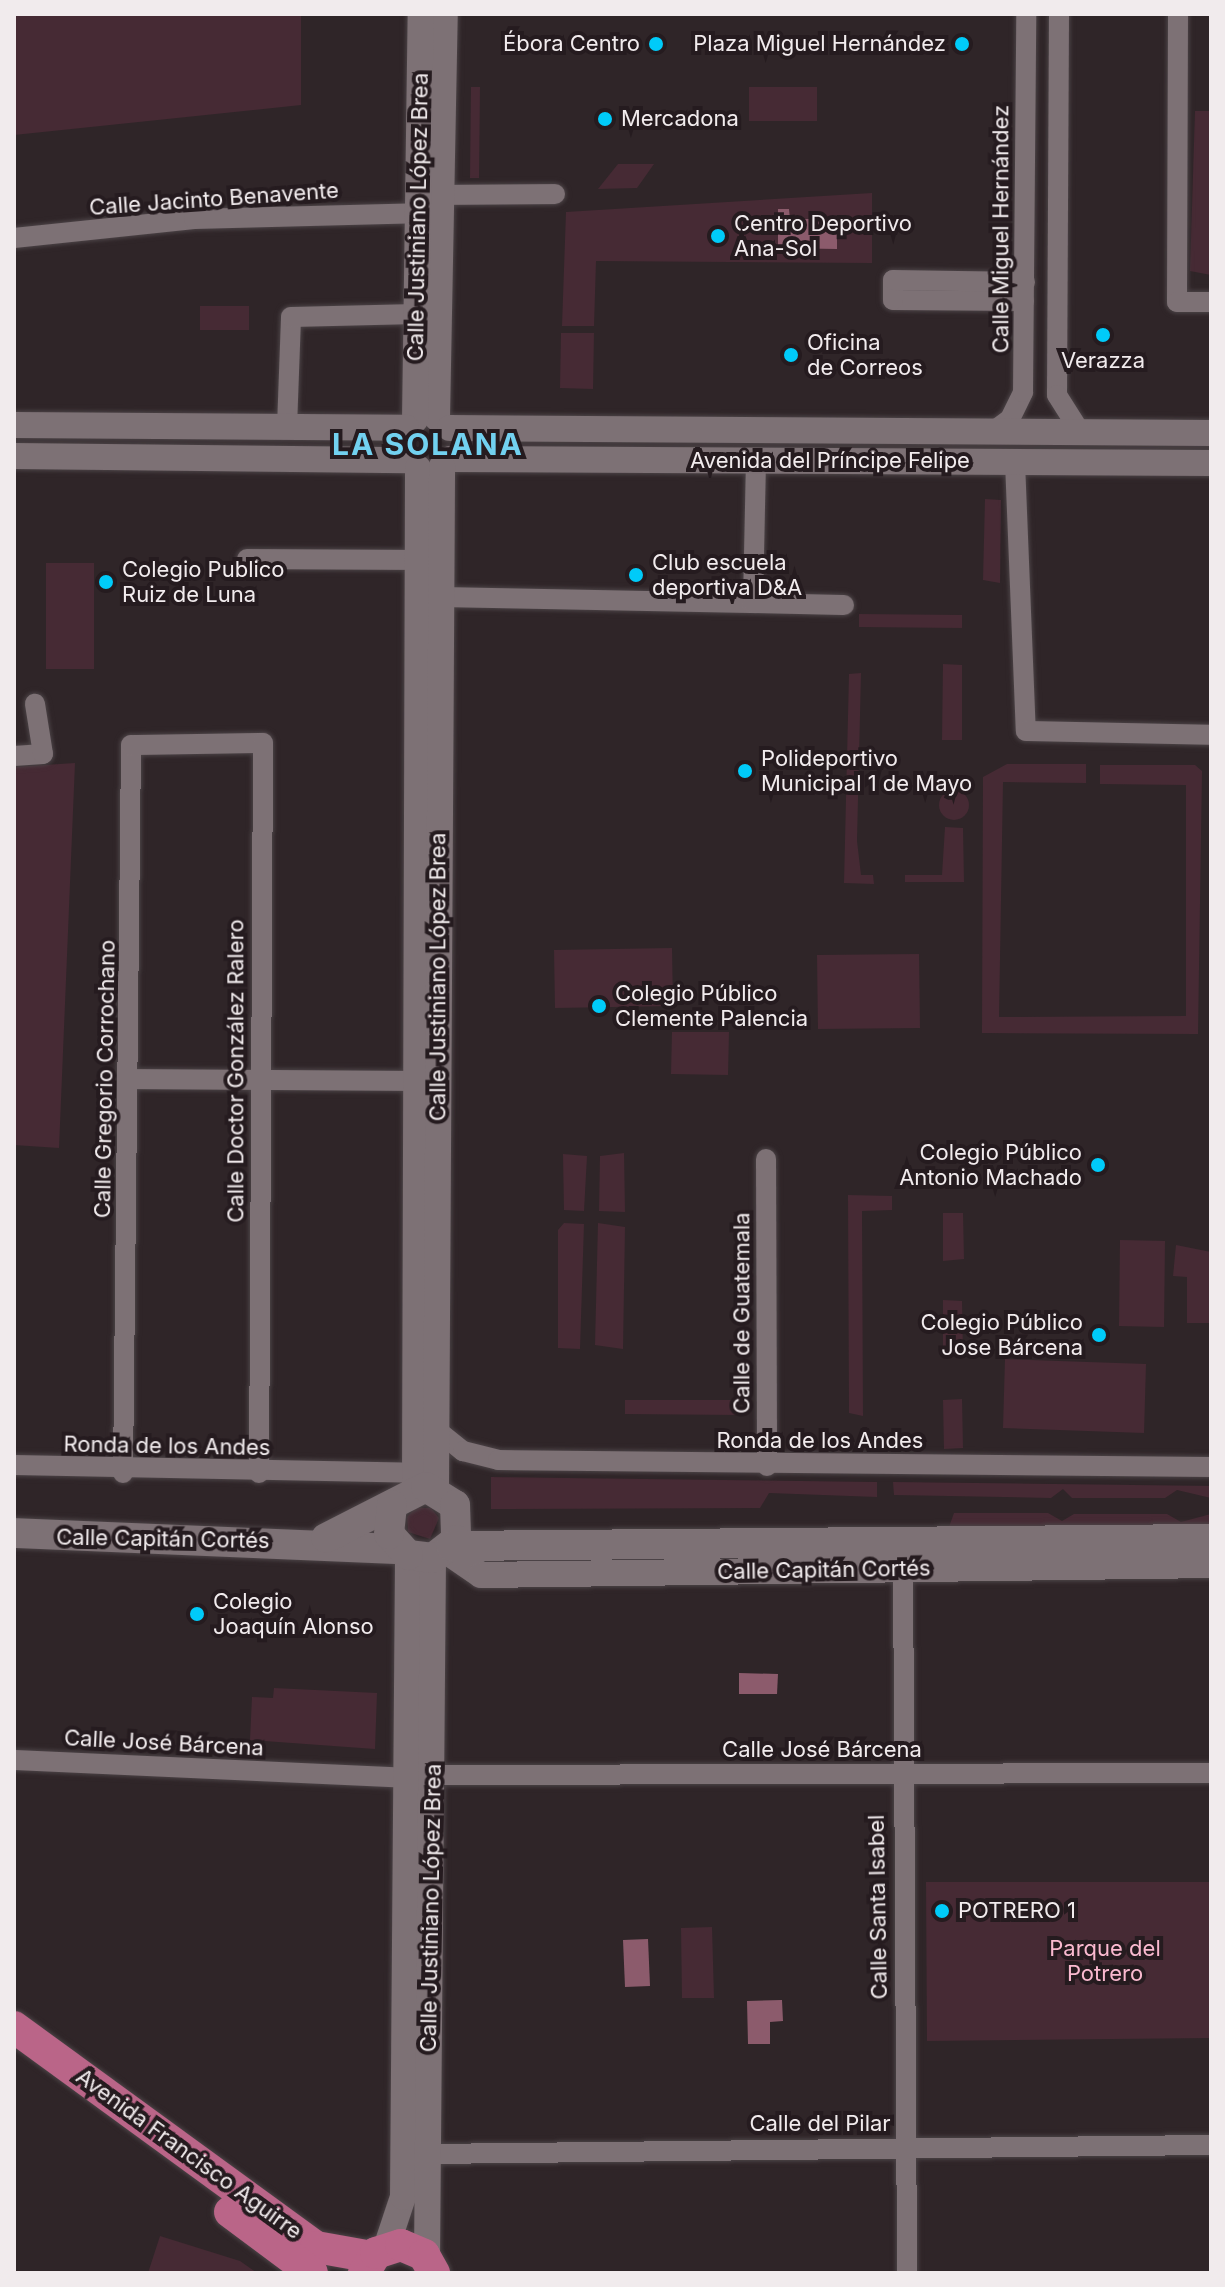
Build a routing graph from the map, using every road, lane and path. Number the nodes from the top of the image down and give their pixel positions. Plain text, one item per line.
1 (421, 14) edge
2 (445, 14) edge
3 (1026, 14) edge
4 (1059, 14) edge
5 (1178, 14) edge
6 (555, 194) dead end
7 (442, 195) junction
8 (417, 213) junction
9 (14, 238) edge
10 (1025, 291) junction
11 (1211, 302) edge
12 (417, 314) junction
13 (427, 424) junction
14 (14, 425) edge
15 (287, 427) junction
16 (992, 432) junction
17 (1081, 433) junction
18 (1211, 433) edge
19 (14, 456) edge
20 (756, 461) junction
21 (1015, 462) junction
22 (430, 463) junction
23 (1211, 463) edge
24 (247, 559) dead end
25 (417, 560) junction
26 (438, 597) junction
27 (753, 603) junction
28 (844, 605) dead end
29 (35, 704) dead end
30 (1211, 735) edge
31 (190, 744) joint
32 (14, 756) edge
33 (129, 1079) junction
34 (260, 1080) junction
35 (414, 1081) junction
36 (766, 1159) dead end
37 (438, 1431) junction
38 (14, 1465) edge
39 (767, 1466) junction
40 (1211, 1467) edge
41 (123, 1473) junction
42 (259, 1473) junction
43 (415, 1489) junction
44 (458, 1512) junction
45 (14, 1533) edge
46 (1211, 1539) edge
47 (312, 1541) junction
48 (526, 1541) junction
49 (428, 1552) junction
50 (904, 1555) junction
51 (1211, 1565) edge
52 (14, 1760) edge
53 (1211, 1773) edge
54 (900, 1774) junction
55 (420, 1776) junction
56 (14, 2027) edge
57 (14, 2054) edge
58 (1211, 2145) edge
59 (906, 2149) junction
60 (428, 2154) junction
61 (374, 2259) edge
62 (431, 2266) edge
63 (312, 2273) edge
64 (907, 2273) edge

1 - 8 street, Calle Justiniano López Brea
2 - 7 street, Calle Justiniano López Brea
3 - 10 street, Calle Miguel Hernández
4 - 17 street
5 - 11 street
6 - 7 street
7 - 13 street, Calle Justiniano López Brea
8 - 9 street, Calle Jacinto Benavente
8 - 12 street, Calle Justiniano López Brea
10 - 10 street
10 - 16 street, Calle Miguel Hernández
12 - 13 street, Calle Justiniano López Brea
12 - 15 street
13 - 15 street, Avenida del Príncipe Felipe
13 - 16 street, Avenida del Príncipe Felipe
13 - 22 street
13 - 22 street
14 - 15 street, Avenida del Príncipe Felipe
16 - 17 street, Avenida del Príncipe Felipe
17 - 18 street, Avenida del Príncipe Felipe
19 - 22 street, Avenida del Príncipe Felipe
20 - 21 street, Avenida del Príncipe Felipe
20 - 22 street, Avenida del Príncipe Felipe
20 - 27 street
21 - 23 street, Avenida del Príncipe Felipe
21 - 30 street
22 - 25 street, Calle Justiniano López Brea
22 - 26 street, Calle Justiniano López Brea
24 - 25 street
25 - 35 street, Calle Justiniano López Brea
26 - 27 street
26 - 37 street, Calle Justiniano López Brea
27 - 28 street
29 - 32 street
31 - 33 street, Calle Gregorio Corrochano
31 - 34 street, Calle Doctor González Ralero
33 - 34 street
33 - 41 street, Calle Gregorio Corrochano
34 - 35 street
34 - 42 street, Calle Doctor González Ralero
35 - 43 street, Calle Justiniano López Brea
36 - 39 street, Calle de Guatemala
37 - 39 street, Ronda de los Andes
37 - 43 street, Calle Justiniano López Brea
38 - 41 street, Ronda de los Andes
39 - 40 street, Ronda de los Andes
41 - 42 street, Ronda de los Andes
42 - 43 street, Ronda de los Andes
43 - 44 main road, Calle Capitán Cortés
43 - 47 main road, Calle Capitán Cortés
43 - 49 main road
44 - 48 main road, Calle Capitán Cortés
44 - 49 main road
45 - 47 main road, Calle Capitán Cortés
46 - 50 main road, Calle Capitán Cortés
47 - 49 main road, Calle Capitán Cortés
48 - 49 main road, Calle Capitán Cortés
48 - 50 main road, Calle Capitán Cortés
49 - 50 street, Calle Capitán Cortés
49 - 55 street, Calle Justiniano López Brea
50 - 51 street, Calle Capitán Cortés
50 - 54 street, Calle Santa Isabel
52 - 55 street, Calle José Bárcena
53 - 54 street, Calle José Bárcena
54 - 55 street, Calle José Bárcena
54 - 59 street, Calle Santa Isabel
55 - 60 street, Calle Justiniano López Brea
55 - 61 street, Calle Justiniano López Brea
56 - 61 main road, Avenida Francisco Aguirre
57 - 63 main road, Avenida Francisco Aguirre
58 - 59 street, Calle del Pilar
59 - 60 street, Calle del Pilar
59 - 64 street, Calle Santa Isabel
60 - 62 street, Calle Justiniano López Brea
61 - 62 main road, Avenida Francisco Aguirre

